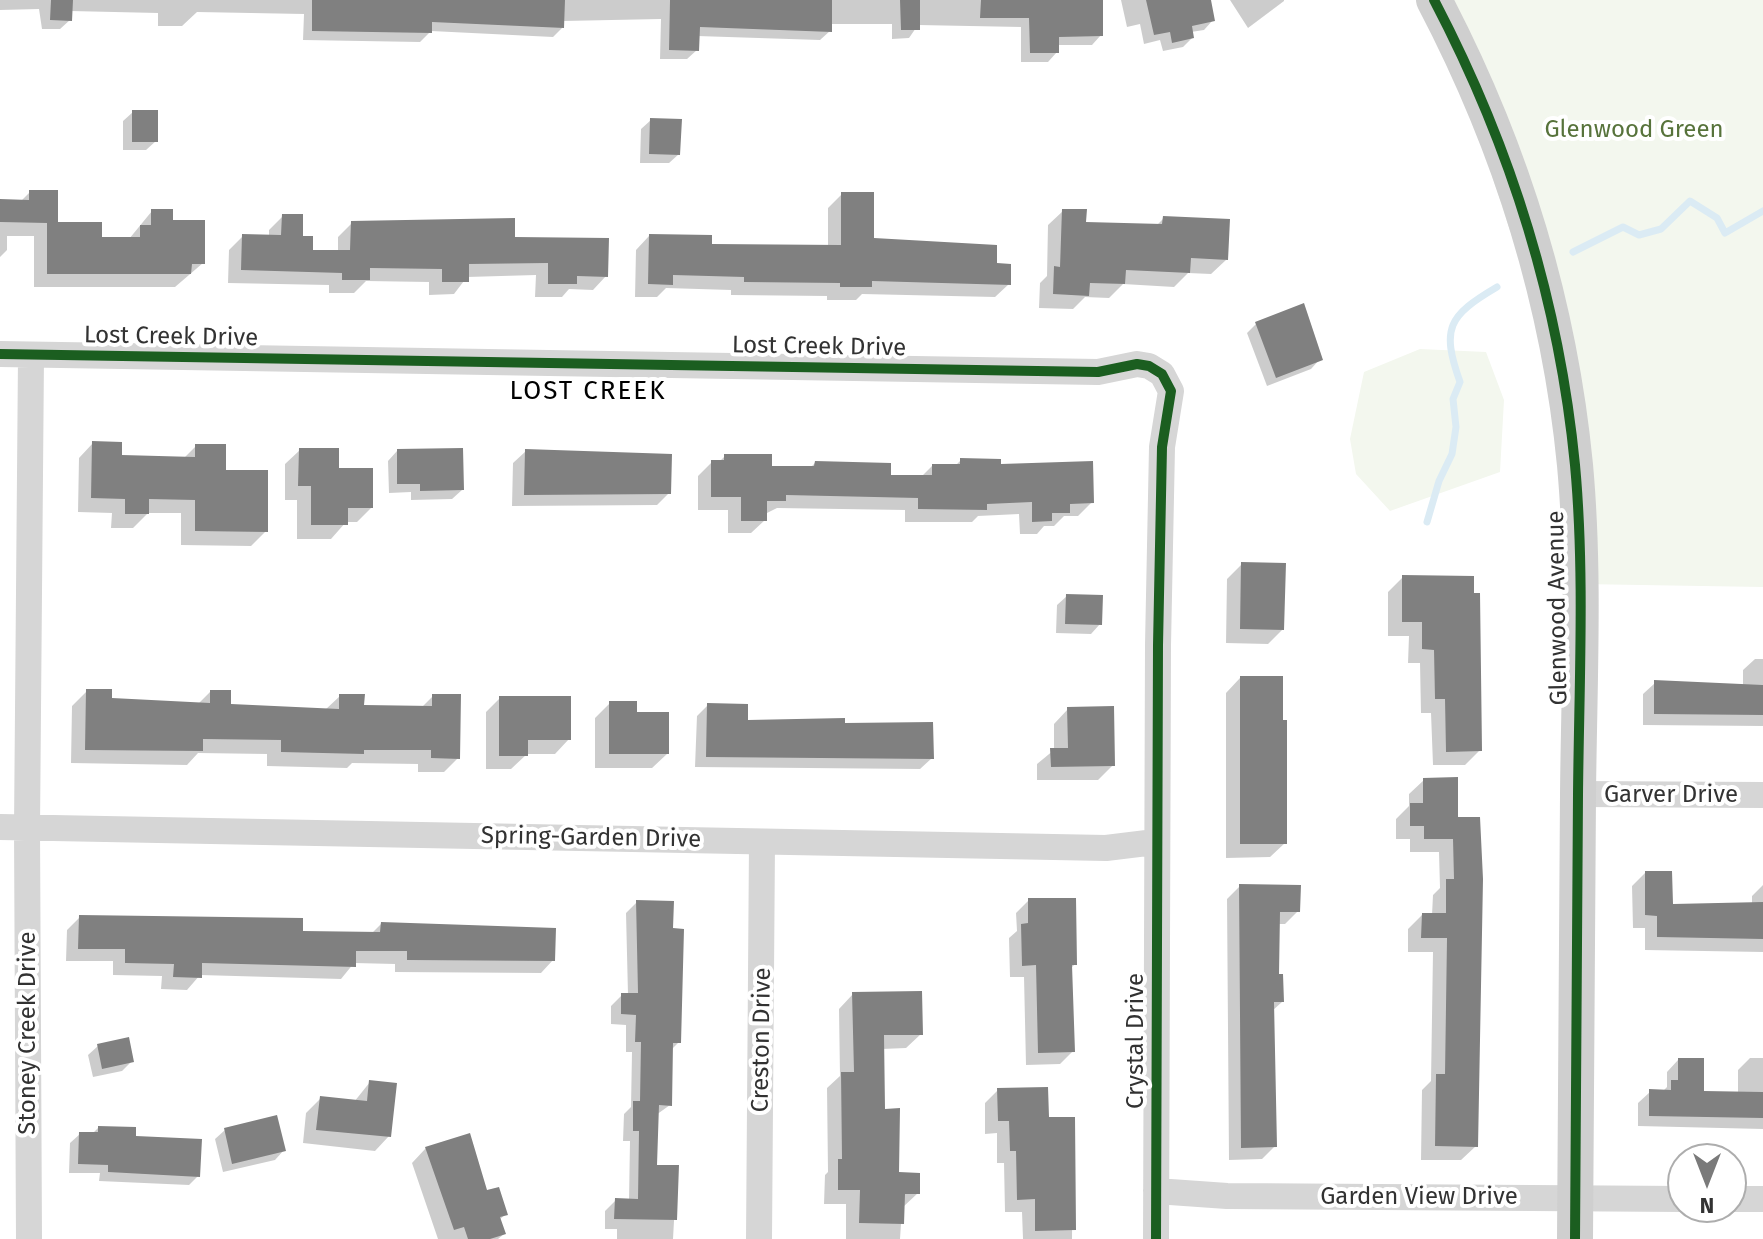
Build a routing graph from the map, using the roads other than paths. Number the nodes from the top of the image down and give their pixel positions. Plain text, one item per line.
1 (1434, 0) edge
2 (0, 354) edge
3 (31, 356) junction
4 (1578, 794) junction
5 (1763, 795) edge
6 (0, 827) edge
7 (27, 828) junction
8 (762, 842) junction
9 (1155, 842) junction
10 (1156, 1191) junction
11 (1576, 1199) junction
12 (1667, 1199) edge
13 (29, 1239) edge
14 (759, 1239) edge
15 (1156, 1239) edge
16 (1575, 1239) edge

1 - 4 street, Glenwood Avenue
2 - 3 street, Lost Creek Drive
3 - 7 street
3 - 9 street, Lost Creek Drive
4 - 5 street, Garver Drive
4 - 11 street, Glenwood Avenue
6 - 7 street, Spring-Garden Drive
7 - 8 street, Spring-Garden Drive
7 - 13 street, Stoney Creek Drive
8 - 9 street, Spring-Garden Drive
8 - 14 street, Creston Drive
9 - 10 street, Crystal Drive
10 - 11 street, Garden View Drive
10 - 15 street, Crystal Drive
11 - 12 street, Garden View Drive
11 - 16 street, Glenwood Avenue

